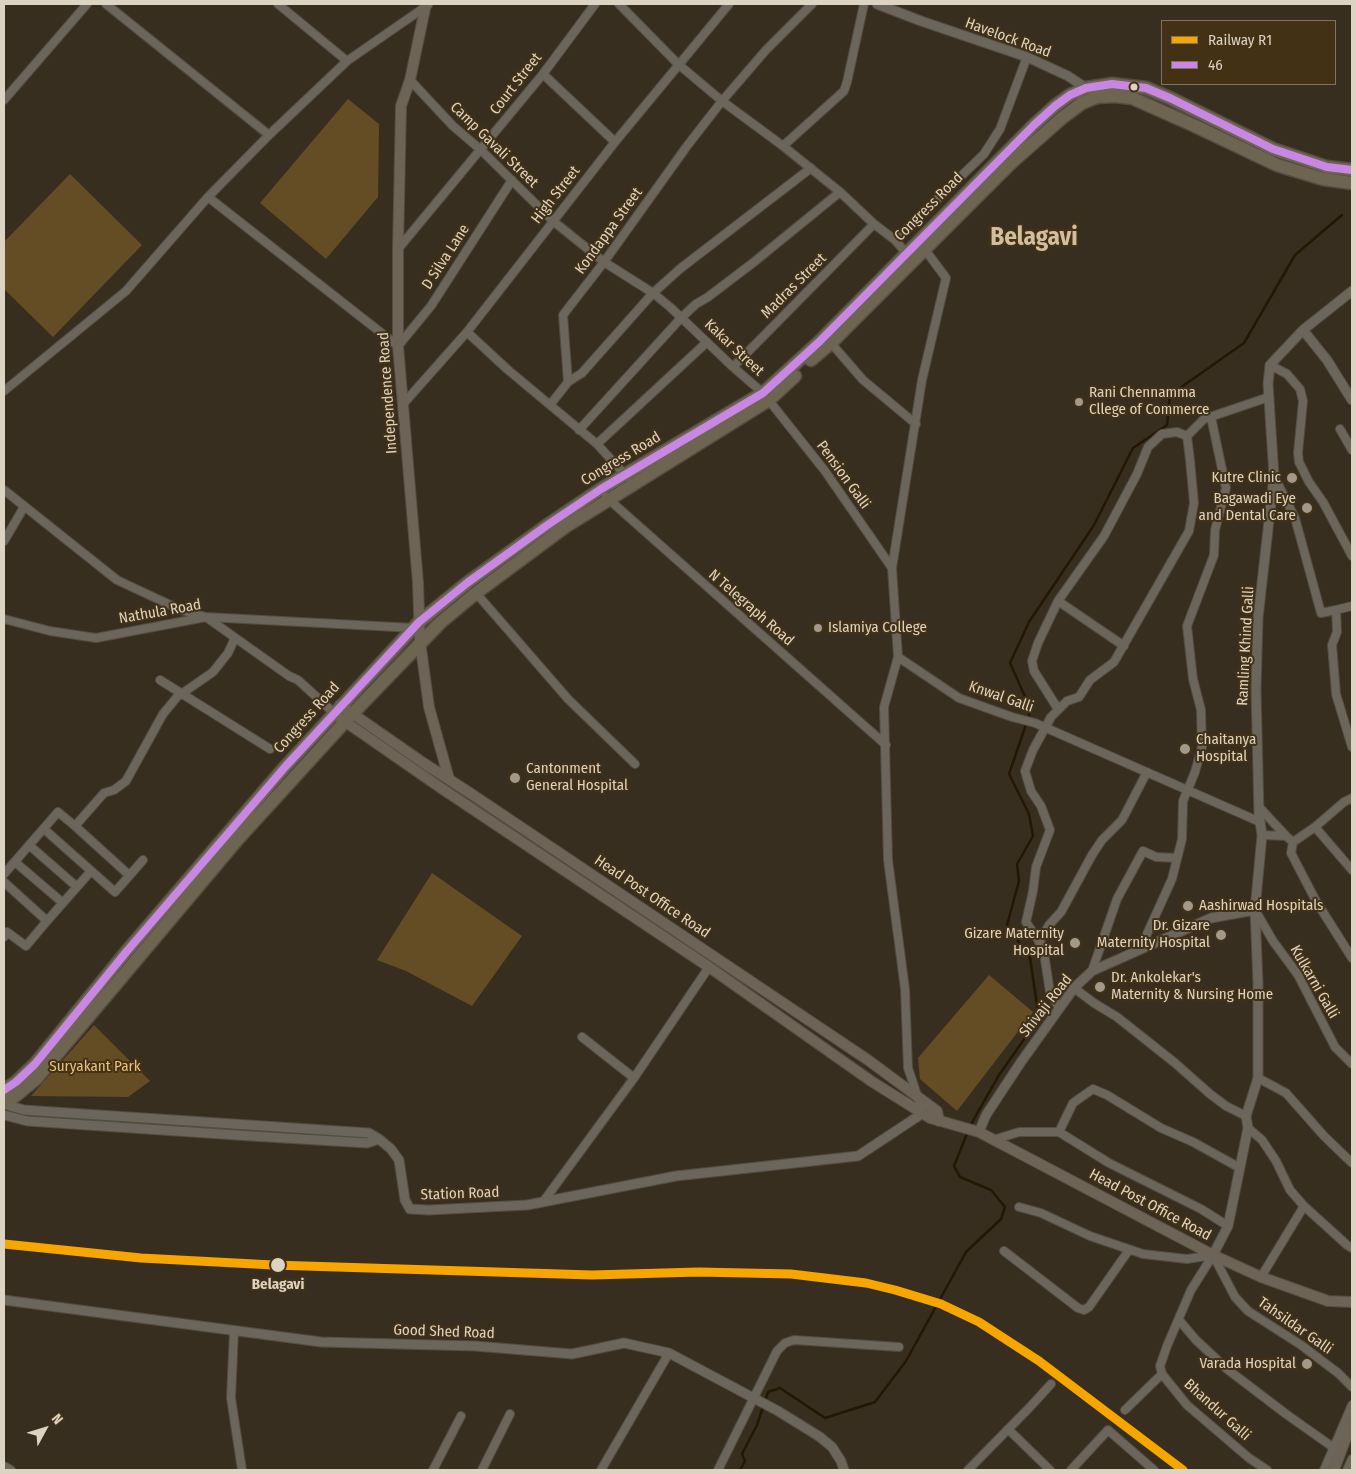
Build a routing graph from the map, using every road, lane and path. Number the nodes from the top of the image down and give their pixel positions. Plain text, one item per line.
1 (87, 4) edge
2 (106, 4) edge
3 (278, 4) edge
4 (595, 4) edge
5 (619, 4) edge
6 (730, 4) edge
7 (812, 4) edge
8 (864, 4) edge
9 (427, 5) edge
10 (883, 5) edge
11 (1027, 58) junction
12 (347, 61) junction
13 (678, 64) junction
14 (543, 74) junction
15 (410, 80) junction
16 (1086, 88) junction
17 (1097, 97) junction
18 (4, 100) edge
19 (722, 101) junction
20 (269, 135) junction
21 (615, 142) junction
22 (783, 146) junction
23 (481, 150) junction
24 (811, 168) junction
25 (1352, 170) edge
26 (512, 180) junction
27 (1352, 183) edge
28 (840, 192) junction
29 (208, 197) junction
30 (553, 221) junction
31 (874, 224) junction
32 (895, 240) junction
33 (921, 245) junction
34 (398, 249) junction
35 (906, 253) junction
36 (604, 262) junction
37 (1352, 291) edge
38 (653, 293) junction
39 (681, 318) junction
40 (1303, 330) junction
41 (467, 332) junction
42 (707, 342) junction
43 (832, 343) junction
44 (398, 346) junction
45 (1270, 365) junction
46 (733, 367) junction
47 (568, 382) junction
48 (4, 391) edge
49 (766, 396) junction
50 (1269, 397) junction
51 (1352, 400) edge
52 (404, 403) junction
53 (550, 405) junction
54 (1211, 417) junction
55 (916, 424) junction
56 (1340, 429) dead end
57 (579, 430) junction
58 (1186, 436) junction
59 (598, 444) junction
60 (1352, 450) edge
61 (1274, 476) junction
62 (630, 479) junction
63 (4, 490) edge
64 (604, 494) junction
65 (24, 507) junction
66 (4, 541) edge
67 (1352, 556) edge
68 (892, 568) junction
69 (476, 592) junction
70 (1058, 601) junction
71 (1352, 606) edge
72 (1336, 610) junction
73 (206, 617) junction
74 (4, 619) edge
75 (417, 625) junction
76 (235, 638) junction
77 (420, 641) junction
78 (1124, 646) junction
79 (898, 657) junction
80 (160, 680) dead end
81 (183, 694) junction
82 (337, 709) junction
83 (1058, 709) junction
84 (348, 718) junction
85 (1046, 728) junction
86 (886, 745) junction
87 (1352, 748) edge
88 (270, 749) dead end
89 (635, 764) dead end
90 (1147, 772) junction
91 (449, 779) junction
92 (1187, 789) junction
93 (466, 790) junction
94 (1352, 798) edge
95 (459, 800) junction
96 (1259, 807) junction
97 (1260, 822) junction
98 (75, 826) junction
99 (1314, 827) junction
100 (44, 828) junction
101 (1262, 835) junction
102 (1286, 836) junction
103 (1293, 842) junction
104 (29, 845) junction
105 (1177, 858) junction
106 (143, 860) dead end
107 (15, 862) junction
108 (1352, 870) edge
109 (91, 871) junction
110 (4, 874) edge
111 (129, 875) junction
112 (4, 882) edge
113 (77, 887) junction
114 (63, 903) junction
115 (1256, 910) junction
116 (47, 921) junction
117 (4, 937) edge
118 (1039, 942) junction
119 (1143, 947) junction
120 (1352, 958) edge
121 (709, 967) junction
122 (1092, 971) junction
123 (1074, 988) junction
124 (1059, 1008) junction
125 (582, 1037) dead end
126 (1352, 1064) edge
127 (634, 1078) junction
128 (1258, 1078) junction
129 (4, 1090) edge
130 (918, 1097) junction
131 (4, 1104) edge
132 (923, 1113) junction
133 (4, 1115) edge
134 (1246, 1116) junction
135 (939, 1121) junction
136 (1248, 1128) junction
137 (975, 1132) junction
138 (1059, 1132) junction
139 (380, 1139) junction
140 (993, 1140) junction
141 (1352, 1163) edge
142 (1240, 1168) junction
143 (543, 1202) junction
144 (1304, 1206) junction
145 (1019, 1207) dead end
146 (1228, 1226) junction
147 (1352, 1248) edge
148 (1129, 1250) junction
149 (1004, 1251) dead end
150 (1213, 1256) junction
151 (1261, 1276) junction
152 (4, 1300) edge
153 (1352, 1302) edge
154 (1179, 1320) junction
155 (234, 1330) junction
156 (899, 1347) dead end
157 (669, 1353) junction
158 (1162, 1374) junction
159 (1051, 1384) dead end
160 (1352, 1387) edge
161 (758, 1400) junction
162 (1352, 1405) edge
163 (1125, 1410) dead end
164 (510, 1414) dead end
165 (461, 1416) dead end
166 (1352, 1422) edge
167 (1008, 1429) junction
168 (1334, 1448) junction
169 (1352, 1459) edge
170 (4, 1466) edge
171 (11, 1470) edge
172 (242, 1470) edge
173 (433, 1470) edge
174 (482, 1470) edge
175 (601, 1470) edge
176 (718, 1470) edge
177 (844, 1470) edge
178 (968, 1470) edge
179 (1050, 1470) edge
180 (1071, 1470) edge
181 (1154, 1470) edge
182 (1267, 1470) edge
183 (1324, 1470) edge
184 (1334, 1470) edge
185 (1347, 1470) edge

1 - 18 street
2 - 20 street
3 - 12 street
4 - 14 street, Court Street
5 - 13 street
6 - 13 street, High Street
7 - 19 street, Kondappa Street
8 - 22 street
9 - 12 street
9 - 15 main road, Independence Road
10 - 11 street, Havelock Road
11 - 16 street, Havelock Road
11 - 32 street
12 - 20 street
13 - 19 street
13 - 21 street, High Street
14 - 21 street
14 - 23 street, Court Street
15 - 23 street, Camp Gavali Street
15 - 34 main road, Independence Road
16 - 17 street, Havelock Road
16 - 25 highway, Congress Road
16 - 33 highway, Congress Road
17 - 27 highway, Congress Road
17 - 33 highway, Congress Road
19 - 22 street
19 - 36 street, Kondappa Street
20 - 29 street
21 - 30 street, High Street
22 - 24 street
23 - 26 street, Camp Gavali Street
23 - 34 street, Court Street
24 - 28 street
24 - 38 street
26 - 30 street, Camp Gavali Street
26 - 44 street, D Silva Lane
28 - 31 street
28 - 39 street
29 - 44 street
29 - 48 street
30 - 36 street, Camp Gavali Street
30 - 41 street, High Street
31 - 32 street
31 - 46 street, Madras Street
32 - 35 street
33 - 35 highway, Congress Road
33 - 43 highway, Congress Road
33 - 55 street
34 - 44 main road, Independence Road
35 - 49 highway, Congress Road
36 - 38 street, Camp Gavali Street
36 - 47 street, Kondappa Street
37 - 40 street
38 - 39 street, Camp Gavali Street
38 - 47 street
39 - 42 street, Kakar Street
39 - 57 street
40 - 45 street
40 - 51 street
41 - 52 street, High Street
41 - 53 street
42 - 46 street, Kakar Street
42 - 59 street
43 - 49 highway, Congress Road
43 - 55 street
44 - 52 main road, Independence Road
45 - 50 street, Ramling Khind Galli
45 - 67 street
46 - 49 street, Kakar Street
47 - 53 street
49 - 62 highway, Congress Road
49 - 68 street, Pension Galli
50 - 54 street
50 - 61 street, Ramling Khind Galli
52 - 75 main road, Independence Road
53 - 57 street
54 - 58 street
54 - 92 street
55 - 68 street
56 - 60 street
57 - 59 street
58 - 70 street
58 - 78 street
59 - 62 street
61 - 72 street
61 - 96 street, Ramling Khind Galli
62 - 64 highway, Congress Road
63 - 65 street
64 - 69 highway, Congress Road
64 - 75 highway, Congress Road
64 - 86 street, N Telegraph Road
65 - 66 street
65 - 73 street
68 - 79 street
69 - 77 highway, Congress Road
69 - 89 street
70 - 78 street
70 - 83 street
71 - 72 street
72 - 87 street
73 - 74 street, Nathula Road
73 - 75 street, Nathula Road
73 - 76 street
75 - 77 main road, Independence Road
75 - 82 highway, Congress Road
76 - 81 street
76 - 82 street
77 - 84 highway, Congress Road
77 - 91 main road, Independence Road
78 - 83 street
79 - 85 street, Knwal Galli
79 - 86 street
80 - 81 street
81 - 88 street
81 - 98 street
82 - 84 main road, Head Post Office Road
82 - 129 highway, Congress Road
83 - 85 street
84 - 91 main road, Head Post Office Road
84 - 95 main road, Head Post Office Road
84 - 131 highway, Congress Road
85 - 90 street, Knwal Galli
85 - 118 street
86 - 130 street
90 - 92 street, Knwal Galli
90 - 118 street
91 - 93 main road, Head Post Office Road
92 - 97 street, Knwal Galli
92 - 105 street
93 - 95 main road
93 - 130 main road, Head Post Office Road
94 - 99 street
95 - 121 main road, Head Post Office Road
96 - 97 street, Ramling Khind Galli
96 - 102 street
97 - 101 street, Ramling Khind Galli
98 - 100 street
98 - 111 street
99 - 103 street
99 - 108 street
100 - 104 street
100 - 109 street
101 - 102 street
101 - 115 street, Ramling Khind Galli
102 - 103 street
103 - 120 street
104 - 107 street
104 - 113 street
105 - 119 street
105 - 122 street
106 - 111 street
107 - 110 street
107 - 114 street
109 - 111 street
109 - 113 street
112 - 116 street
113 - 114 street
114 - 116 street
115 - 119 street, Shivaji Road
115 - 126 street, Kulkarni Galli
115 - 128 street, Ramling Khind Galli
116 - 117 street
118 - 124 street
119 - 122 street, Shivaji Road
121 - 127 street
121 - 132 main road, Head Post Office Road
122 - 123 street, Shivaji Road
123 - 124 street, Shivaji Road
123 - 134 street
124 - 137 street, Shivaji Road
125 - 127 street
127 - 143 street
128 - 134 street, Ramling Khind Galli
128 - 141 street
130 - 132 street
130 - 135 main road, Head Post Office Road
131 - 139 street
132 - 135 main road, Head Post Office Road
132 - 143 street, Station Road
133 - 139 street
134 - 136 street
135 - 137 main road, Head Post Office Road
136 - 142 street
136 - 144 street
137 - 140 main road, Head Post Office Road
138 - 140 street
138 - 142 street
138 - 146 street
139 - 143 street, Station Road
140 - 150 main road, Head Post Office Road
142 - 146 street
144 - 147 street
144 - 151 street
145 - 148 street
146 - 150 street
148 - 149 street
148 - 150 street
150 - 151 main road, Head Post Office Road
150 - 154 street
150 - 160 street, Tahsildar Galli
151 - 153 main road, Head Post Office Road
152 - 155 street, Good Shed Road
154 - 158 street
154 - 168 street
155 - 157 street, Good Shed Road
155 - 172 street
156 - 161 street
157 - 161 street, Good Shed Road
157 - 175 street
158 - 163 street
158 - 182 street, Bhandur Galli
159 - 167 street
161 - 176 street
161 - 177 street, Good Shed Road
162 - 168 street
164 - 174 street
165 - 173 street
166 - 184 main road
167 - 178 street
167 - 179 street
168 - 183 street
169 - 185 street
170 - 171 street
180 - 181 street

